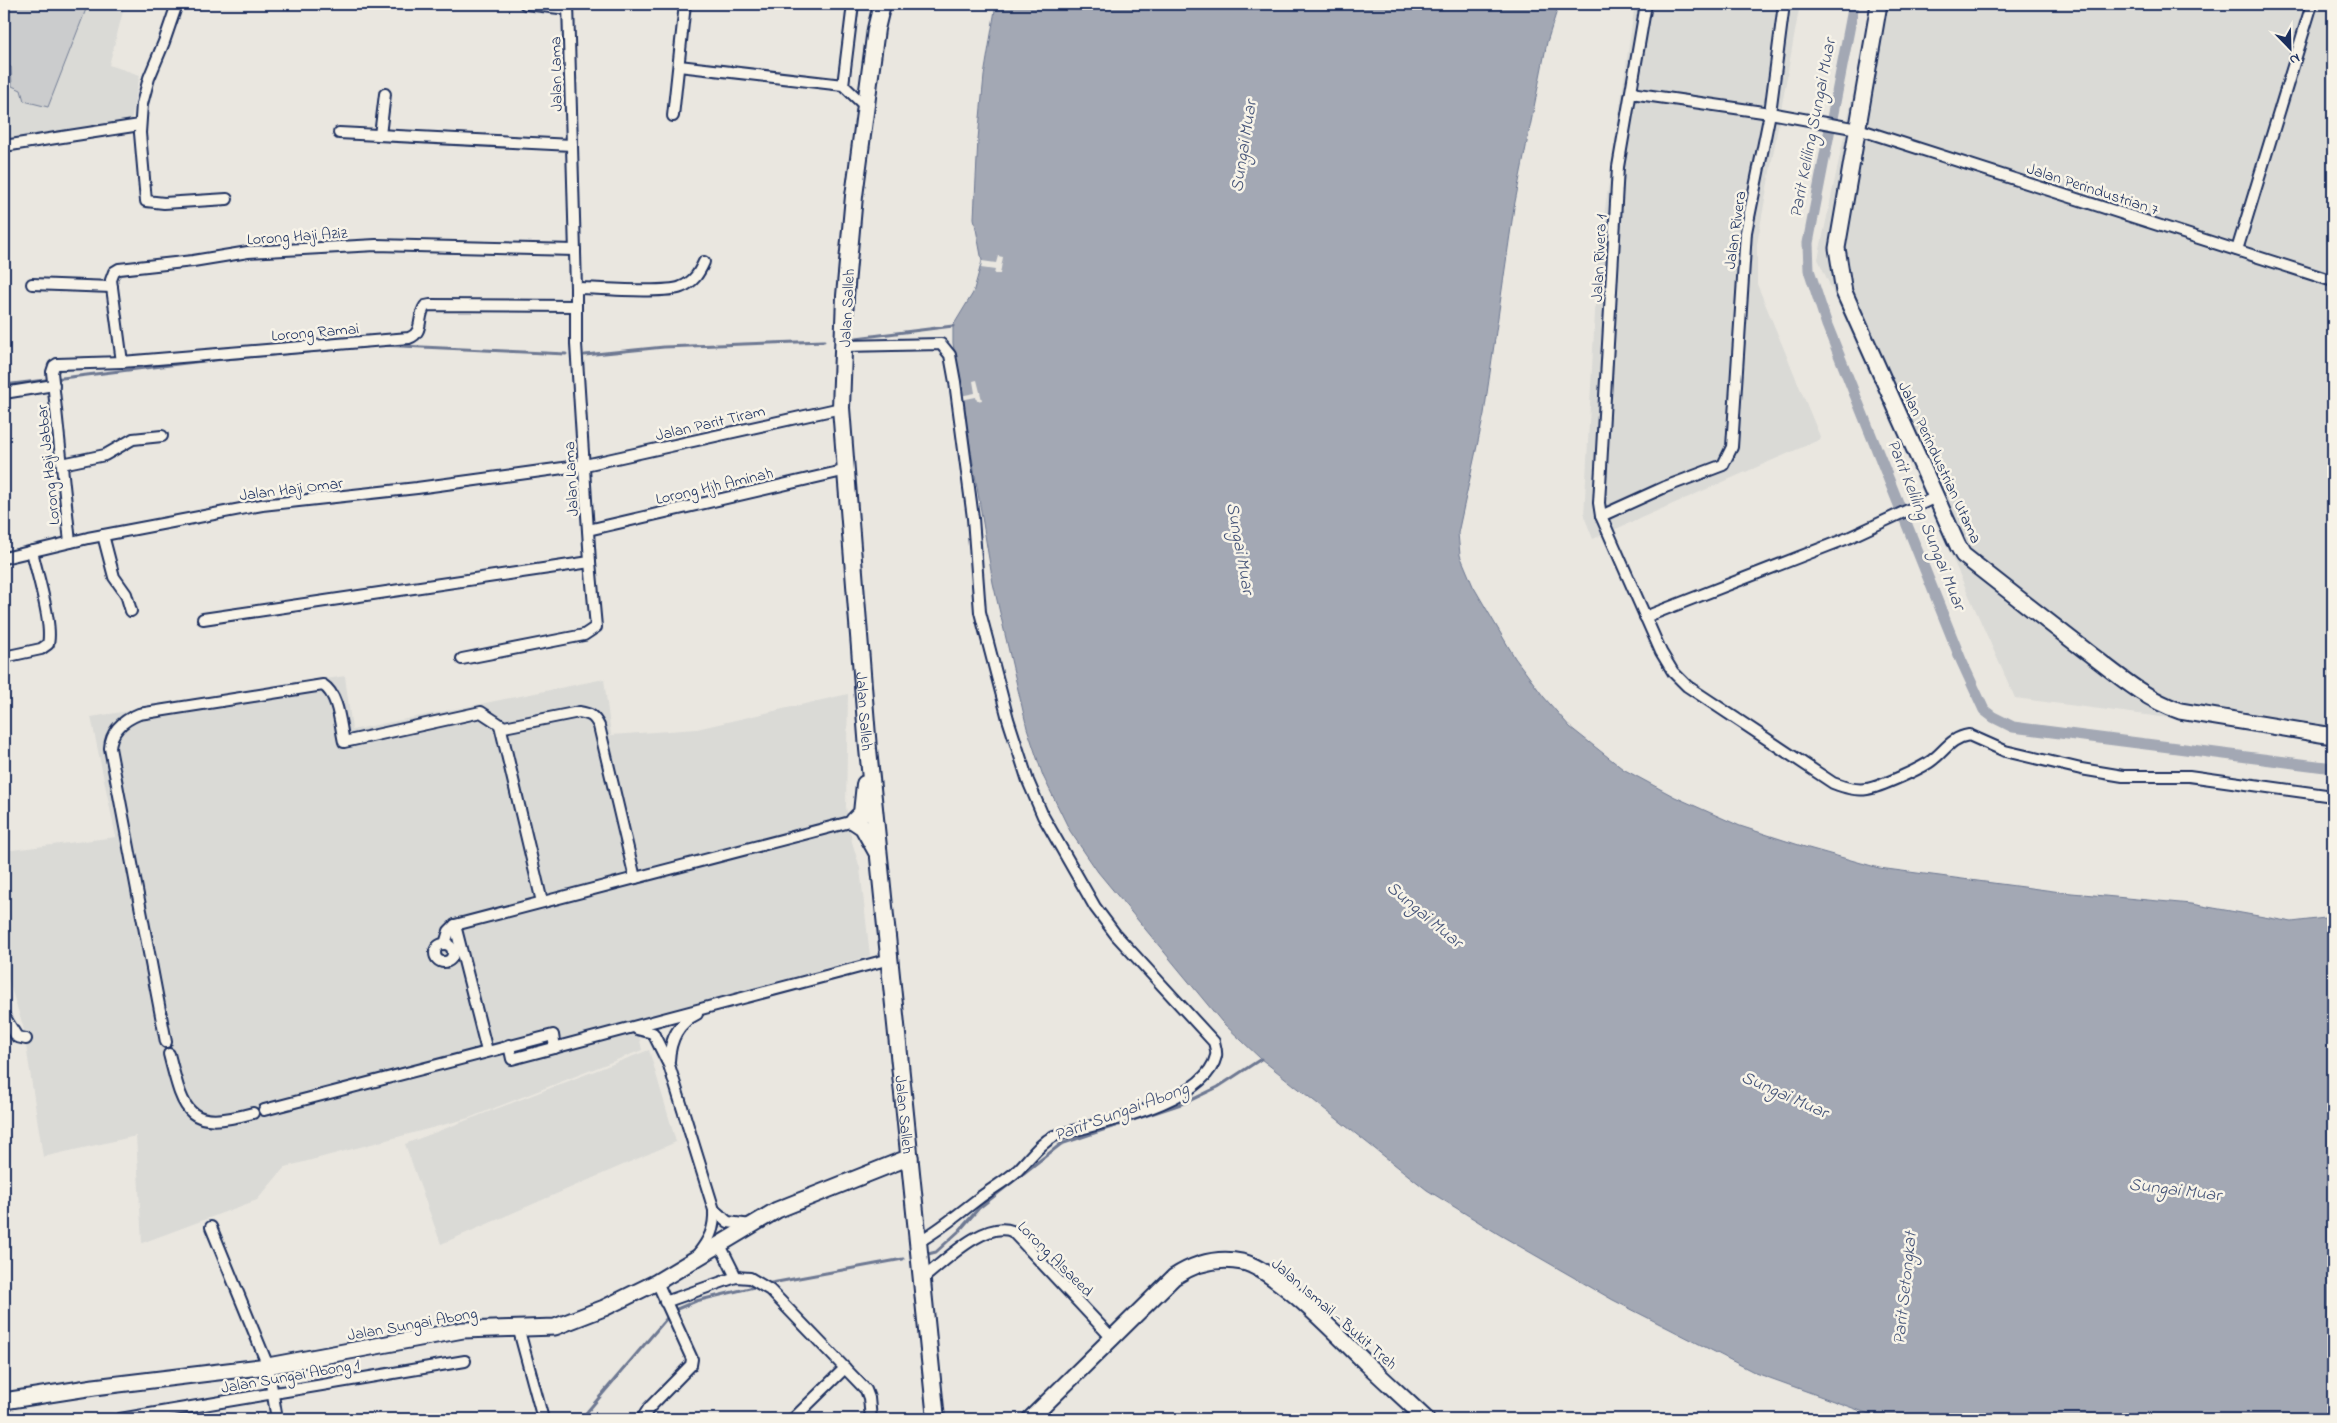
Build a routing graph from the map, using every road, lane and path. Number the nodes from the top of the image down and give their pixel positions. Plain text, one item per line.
1 (177, 4) edge
2 (525, 4) edge
3 (685, 4) edge
4 (853, 4) edge
5 (882, 4) edge
6 (1646, 4) edge
7 (1784, 4) edge
8 (1879, 4) edge
9 (2312, 4) edge
10 (568, 6) edge
11 (679, 66) junction
12 (843, 85) junction
13 (1631, 93) junction
14 (384, 94) dead end
15 (865, 106) junction
16 (1770, 113) junction
17 (673, 116) dead end
18 (140, 125) junction
19 (1850, 128) junction
20 (338, 133) dead end
21 (380, 135) junction
22 (572, 145) junction
23 (4, 146) edge
24 (227, 199) dead end
25 (575, 250) junction
26 (2237, 250) junction
27 (704, 262) dead end
28 (2333, 281) edge
29 (32, 284) dead end
30 (112, 287) junction
31 (576, 288) junction
32 (576, 306) junction
33 (844, 346) junction
34 (122, 362) junction
35 (53, 379) junction
36 (4, 394) edge
37 (841, 408) junction
38 (162, 436) dead end
39 (62, 464) junction
40 (585, 465) junction
41 (847, 470) junction
42 (1936, 498) junction
43 (1601, 516) junction
44 (588, 530) junction
45 (103, 535) junction
46 (70, 542) junction
47 (32, 551) junction
48 (4, 558) edge
49 (590, 562) junction
50 (132, 612) dead end
51 (1645, 617) junction
52 (203, 619) dead end
53 (4, 657) edge
54 (462, 659) dead end
55 (500, 725) junction
56 (2333, 736) edge
57 (869, 760) junction
58 (2333, 796) edge
59 (854, 821) junction
60 (880, 858) junction
61 (635, 878) junction
62 (542, 902) junction
63 (454, 925) junction
64 (446, 944) junction
65 (457, 952) junction
66 (890, 959) junction
67 (707, 1009) junction
68 (4, 1016) edge
69 (628, 1029) junction
70 (26, 1039) dead end
71 (166, 1042) dead end
72 (509, 1045) junction
73 (555, 1048) junction
74 (487, 1051) junction
75 (169, 1054) dead end
76 (669, 1065) junction
77 (264, 1110) dead end
78 (253, 1113) dead end
79 (910, 1157) junction
80 (714, 1210) junction
81 (753, 1225) junction
82 (211, 1227) dead end
83 (918, 1242) junction
84 (720, 1245) junction
85 (691, 1262) junction
86 (736, 1277) junction
87 (922, 1279) junction
88 (656, 1282) junction
89 (665, 1302) junction
90 (518, 1327) junction
91 (1112, 1338) junction
92 (465, 1361) dead end
93 (268, 1366) junction
94 (845, 1368) junction
95 (272, 1394) junction
96 (4, 1401) edge
97 (120, 1419) edge
98 (277, 1419) edge
99 (543, 1419) edge
100 (642, 1419) edge
101 (793, 1419) edge
102 (872, 1419) edge
103 (936, 1419) edge
104 (1030, 1419) edge
105 (1426, 1419) edge

1 - 18 street
2 - 10 street
3 - 11 street
4 - 12 street
5 - 15 main road, Jalan Salleh
6 - 13 street, Jalan Rivera 1
7 - 16 street, Jalan Rivera
8 - 19 street, Jalan Perindustrian Utama
9 - 26 street
10 - 22 street, Jalan Lama
11 - 12 street
11 - 17 street
12 - 15 street
13 - 16 street, Jalan Perindustrian 7
13 - 43 street, Jalan Rivera 1
14 - 21 street
15 - 33 main road, Jalan Salleh
16 - 19 street, Jalan Perindustrian 7
16 - 43 street, Jalan Rivera
18 - 23 street
18 - 24 street
19 - 26 street, Jalan Perindustrian 7
19 - 42 street, Jalan Perindustrian Utama
20 - 21 street
21 - 22 street
22 - 25 street, Jalan Lama
25 - 30 street, Lorong Haji Aziz
25 - 31 street, Jalan Lama
26 - 28 street, Jalan Perindustrian 7
27 - 31 street
29 - 30 street
30 - 34 street
31 - 32 street, Jalan Lama
32 - 34 street, Lorong Ramai
32 - 40 street, Jalan Lama
33 - 37 main road, Jalan Salleh
33 - 83 street
34 - 35 street, Lorong Ramai
35 - 36 street
35 - 39 street, Lorong Haji Jabbar
37 - 40 street, Jalan Parit Tiram
37 - 41 main road, Jalan Salleh
38 - 39 street
39 - 46 street, Lorong Haji Jabbar
40 - 44 street, Jalan Lama
40 - 45 street, Jalan Haji Omar
41 - 44 street, Lorong Hjh Aminah
41 - 57 main road, Jalan Salleh
42 - 51 street
42 - 56 street, Jalan Perindustrian Utama
43 - 51 street
44 - 49 street, Jalan Lama
45 - 46 street, Jalan Haji Omar
45 - 50 street
46 - 47 street, Jalan Haji Omar
47 - 48 street, Jalan Haji Omar
47 - 53 street
49 - 52 street
49 - 54 street, Jalan Lama
51 - 58 street
55 - 61 street
55 - 62 street
55 - 71 street
57 - 59 main road
57 - 60 main road, Jalan Salleh
59 - 60 main road
59 - 61 street
60 - 66 main road, Jalan Salleh
61 - 62 street
62 - 63 street
63 - 64 street
63 - 65 street
64 - 65 street
64 - 65 street
65 - 74 street
66 - 67 street
66 - 79 main road, Jalan Salleh
67 - 69 street
67 - 76 street
68 - 70 street
69 - 73 street
69 - 76 street
72 - 73 street
72 - 73 street
72 - 74 street
74 - 77 street
75 - 78 street
76 - 80 street
79 - 81 street, Jalan Sungai Abong
79 - 83 main road, Jalan Salleh
80 - 81 street
80 - 85 street
81 - 84 street, Jalan Sungai Abong
82 - 93 street
83 - 87 main road, Jalan Salleh
84 - 85 street, Jalan Sungai Abong
84 - 86 street
85 - 88 street, Jalan Sungai Abong
86 - 89 street
86 - 94 street
87 - 91 street, Lorong Alsaeed
87 - 103 main road, Jalan Salleh
88 - 89 street
88 - 90 street, Jalan Sungai Abong
89 - 100 street
90 - 93 street, Jalan Sungai Abong
90 - 99 street
91 - 104 street, Jalan Ismail - Bukit Treh
91 - 105 street, Jalan Ismail - Bukit Treh
92 - 95 street, Jalan Sungai Abong 1
93 - 95 street
93 - 96 street, Jalan Sungai Abong
94 - 101 street
94 - 102 street
95 - 97 street, Jalan Sungai Abong 1
95 - 98 street

